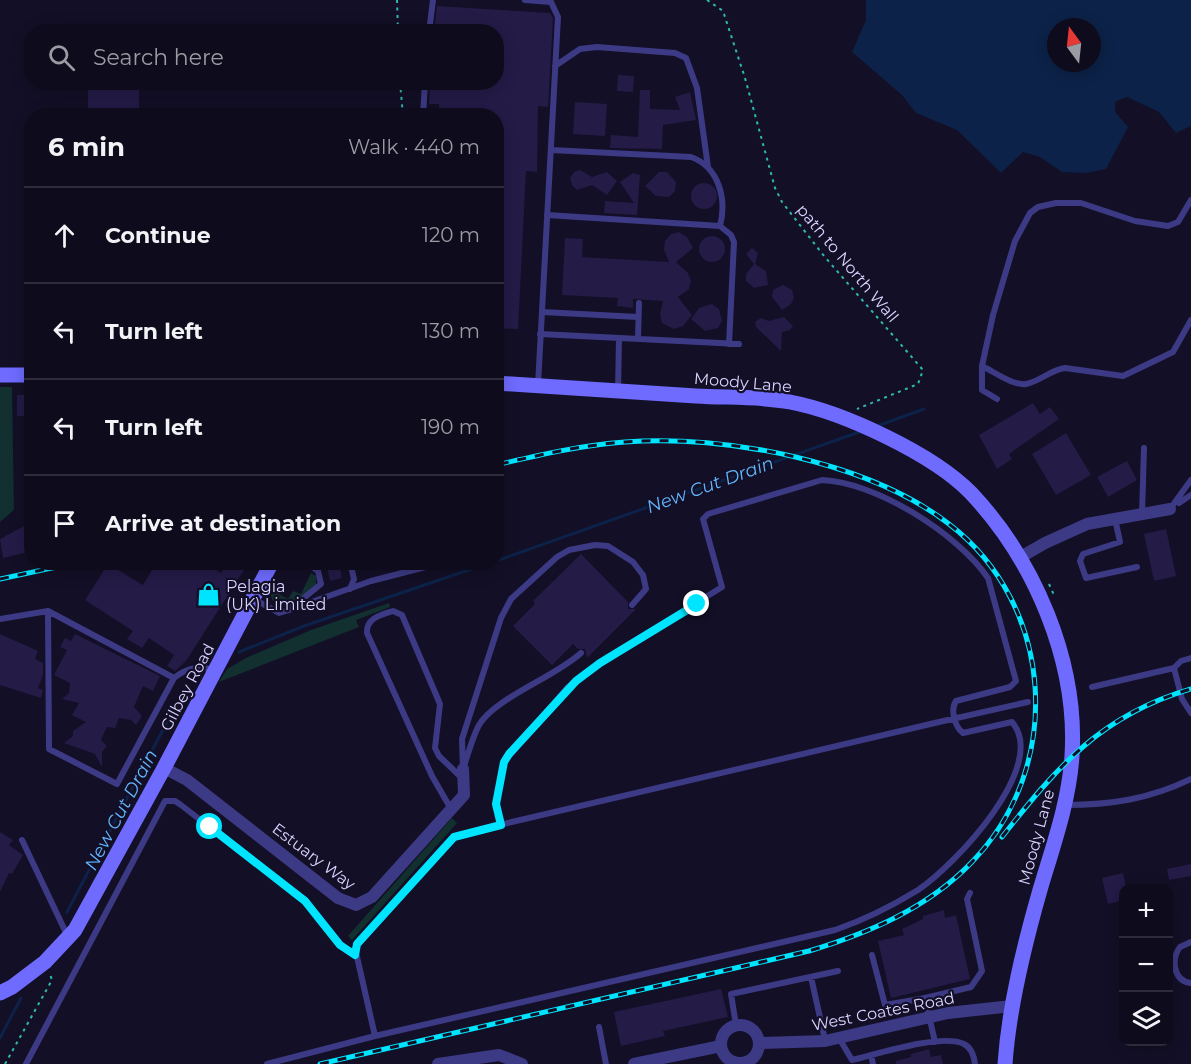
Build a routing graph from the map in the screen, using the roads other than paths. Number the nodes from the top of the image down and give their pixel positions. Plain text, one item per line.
1 (433, 0) edge
2 (525, 0) edge
3 (430, 24) edge
4 (555, 66) junction
5 (425, 90) edge
6 (423, 108) edge
7 (550, 150) junction
8 (708, 168) junction
9 (1191, 200) edge
10 (547, 215) junction
11 (720, 226) junction
12 (639, 303) dead end
13 (542, 312) junction
14 (638, 317) junction
15 (1191, 320) edge
16 (540, 334) junction
17 (619, 338) junction
18 (638, 339) junction
19 (729, 344) junction
20 (739, 344) dead end
21 (982, 366) junction
22 (0, 375) edge
23 (24, 375) edge
24 (504, 384) edge
25 (538, 386) junction
26 (618, 391) junction
27 (998, 399) dead end
28 (1144, 448) dead end
29 (1191, 480) edge
30 (1191, 495) edge
31 (1173, 507) junction
32 (1142, 515) junction
33 (1115, 518) junction
34 (1020, 558) junction
35 (1137, 567) dead end
36 (268, 570) edge
37 (316, 570) edge
38 (352, 570) edge
39 (417, 570) edge
40 (350, 589) junction
41 (253, 598) junction
42 (632, 605) dead end
43 (289, 610) junction
44 (48, 611) junction
45 (0, 619) edge
46 (581, 653) dead end
47 (1191, 658) edge
48 (1174, 668) junction
49 (216, 670) junction
50 (174, 678) junction
51 (1092, 687) dead end
52 (1028, 702) dead end
53 (1191, 713) edge
54 (955, 718) junction
55 (164, 768) junction
56 (463, 775) junction
57 (1191, 779) edge
58 (1065, 805) junction
59 (451, 810) junction
60 (501, 825) junction
61 (22, 840) dead end
62 (970, 893) dead end
63 (68, 938) junction
64 (1191, 942) edge
65 (355, 955) junction
66 (872, 956) dead end
67 (838, 971) dead end
68 (811, 977) junction
69 (1191, 983) edge
70 (0, 993) edge
71 (925, 998) junction
72 (1012, 1006) junction
73 (927, 1018) junction
74 (736, 1025) junction
75 (599, 1027) dead end
76 (375, 1036) junction
77 (839, 1038) junction
78 (825, 1041) junction
79 (935, 1042) junction
80 (759, 1043) junction
81 (721, 1046) junction
82 (871, 1055) junction
83 (651, 1062) edge
84 (737, 1063) edge
85 (26, 1064) edge
86 (267, 1064) edge
87 (438, 1064) edge
88 (522, 1064) edge
89 (606, 1064) edge
90 (634, 1064) edge
91 (873, 1064) edge
92 (975, 1064) edge
93 (1005, 1064) edge

1 - 3 lane
2 - 4 lane
4 - 7 lane
4 - 8 lane
5 - 6 lane
7 - 8 lane
7 - 10 lane
8 - 11 lane
9 - 21 lane
10 - 11 lane
10 - 13 lane
11 - 19 lane
12 - 14 lane
13 - 14 lane
13 - 16 lane
14 - 18 lane
15 - 21 lane
16 - 17 lane
16 - 25 lane
17 - 18 lane
17 - 26 lane
18 - 19 lane
19 - 20 lane
21 - 27 lane
22 - 23 street
24 - 25 street, Moody Lane
25 - 26 street, Moody Lane
26 - 34 street, Moody Lane
28 - 32 lane
29 - 31 lane
30 - 31 lane
31 - 32 street
32 - 33 street
33 - 34 street
33 - 35 lane
34 - 58 street, Moody Lane
36 - 41 street, Gilbey Road
37 - 43 lane
38 - 40 lane
39 - 40 lane
40 - 43 lane
41 - 43 lane
41 - 49 street, Gilbey Road
42 - 56 lane
44 - 45 lane
44 - 50 lane
44 - 50 lane
46 - 56 lane
47 - 48 lane
48 - 51 lane
48 - 53 lane
49 - 50 lane
49 - 55 street, Gilbey Road
52 - 54 lane
54 - 60 lane
54 - 60 lane
54 - 76 lane
55 - 59 street, Estuary Way
55 - 63 street, Gilbey Road
56 - 59 street, Estuary Way
56 - 59 lane
57 - 58 lane
58 - 72 street, Moody Lane
60 - 65 lane
61 - 63 lane
62 - 71 lane
63 - 70 street, Gilbey Road
64 - 69 lane
65 - 76 lane
65 - 85 lane
66 - 71 lane
67 - 68 lane
68 - 74 lane
68 - 78 lane
71 - 73 lane
72 - 73 street, West Coates Road
72 - 93 street, Moody Lane
73 - 77 street, West Coates Road
73 - 79 lane
74 - 80 street
74 - 81 street
75 - 89 lane
76 - 86 lane
77 - 78 street, West Coates Road
77 - 82 lane
78 - 80 street, West Coates Road
79 - 82 lane
79 - 92 lane
80 - 84 street
81 - 83 street
81 - 84 street
82 - 91 lane
83 - 90 street
87 - 88 street

